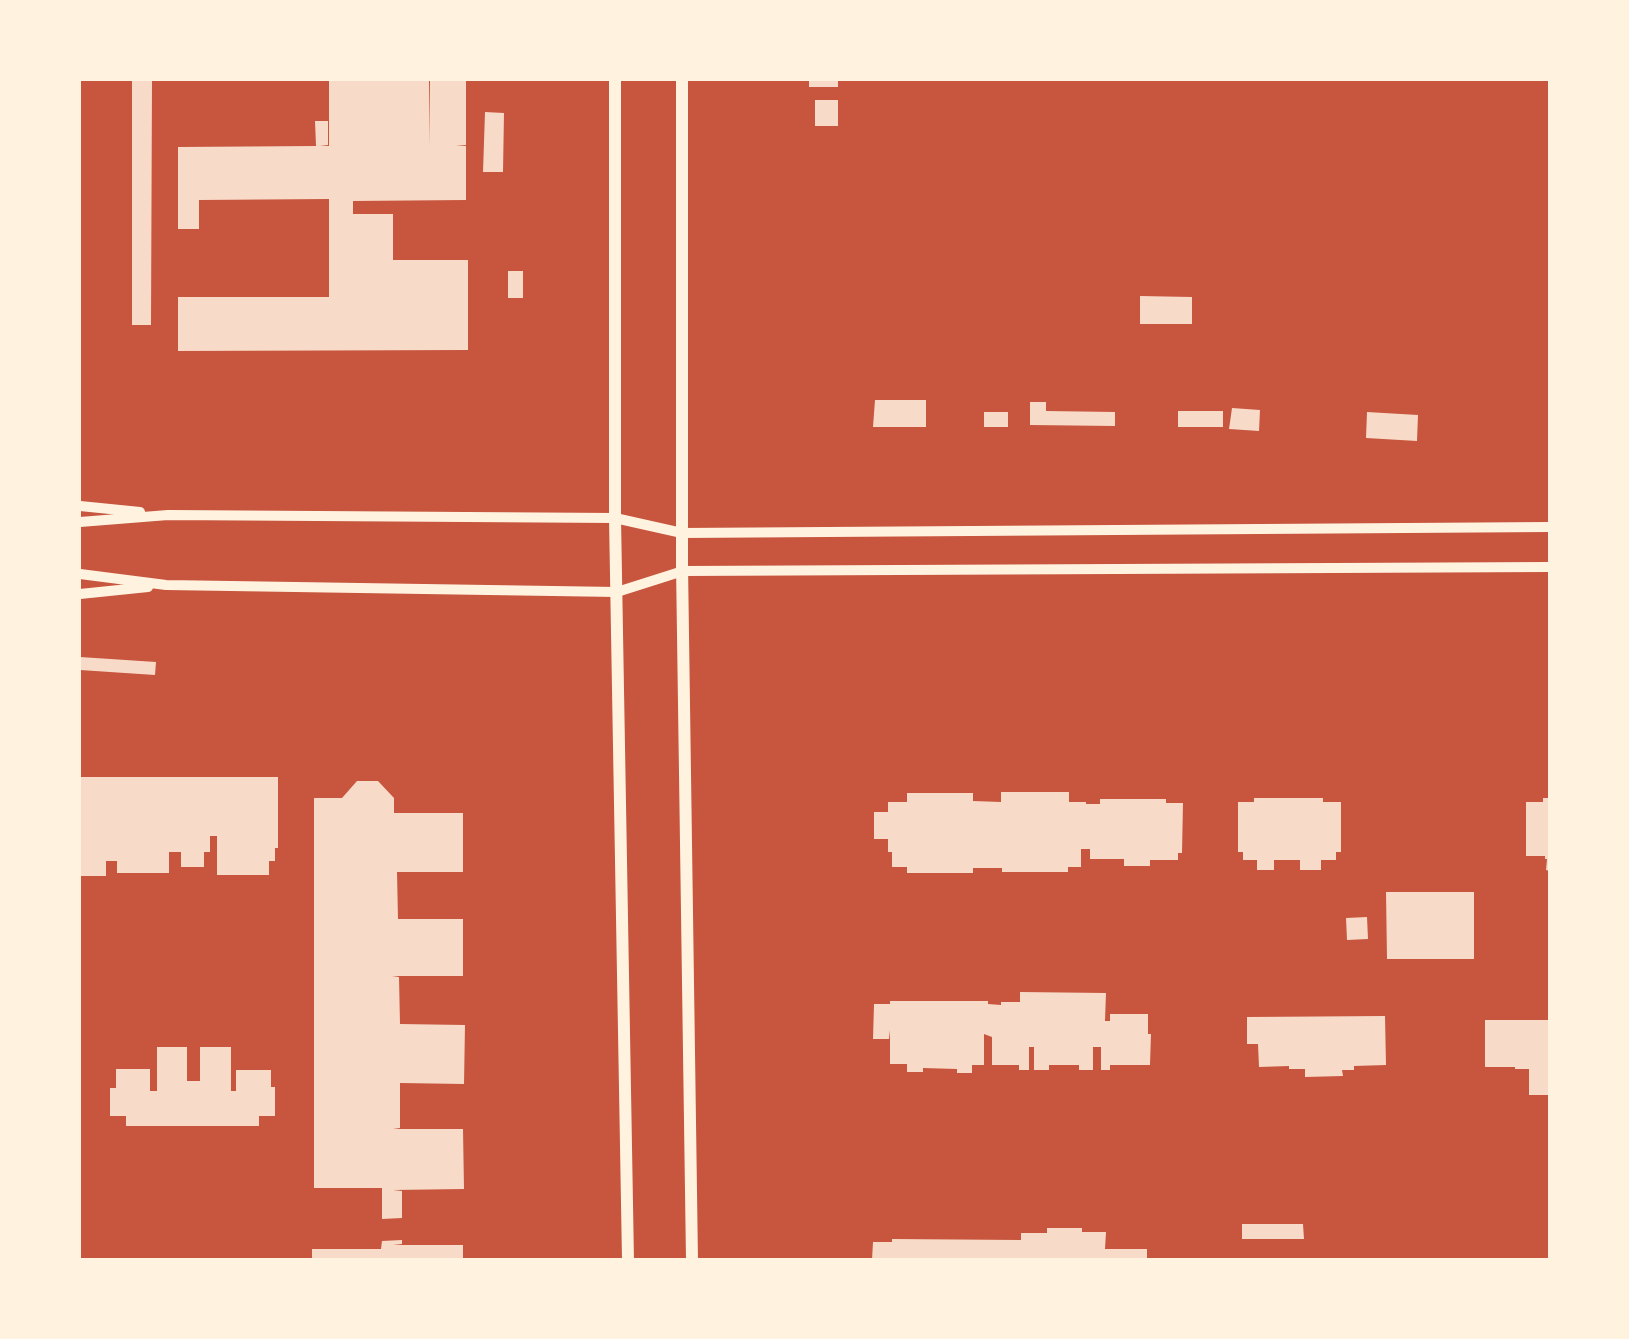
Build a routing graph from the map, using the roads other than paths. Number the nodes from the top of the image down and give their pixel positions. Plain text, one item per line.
1 (615, 80) edge
2 (682, 80) edge
3 (80, 506) edge
4 (168, 515) junction
5 (615, 518) junction
6 (80, 522) edge
7 (1550, 527) edge
8 (682, 533) junction
9 (1550, 567) edge
10 (682, 571) junction
11 (80, 574) edge
12 (166, 585) junction
13 (617, 592) junction
14 (80, 594) edge
15 (628, 1260) edge
16 (692, 1260) edge

1 - 5 main road
2 - 8 main road
3 - 4 street
4 - 5 street
4 - 6 street
5 - 8 street
5 - 13 main road
7 - 8 street
8 - 10 main road
9 - 10 street
10 - 13 street
10 - 16 main road
11 - 12 street
12 - 13 street
12 - 14 street
13 - 15 main road

